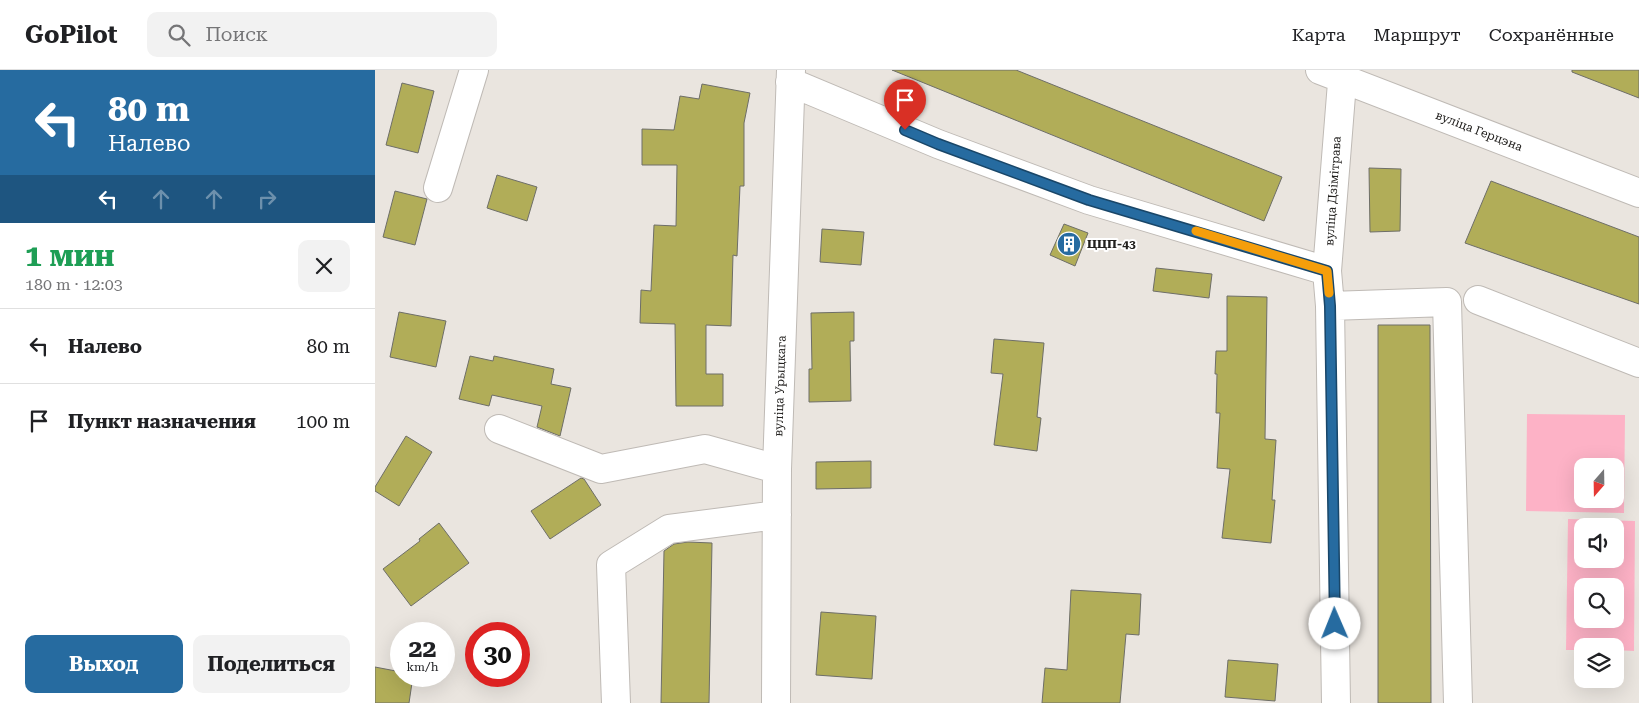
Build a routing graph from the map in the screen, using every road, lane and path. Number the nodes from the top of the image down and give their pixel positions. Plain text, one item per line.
1 (474, 70) edge
2 (1335, 73) edge
3 (790, 76) edge
4 (438, 188) dead end
5 (1639, 193) edge
6 (1327, 271) junction
7 (1478, 300) dead end
8 (1330, 306) junction
9 (1639, 363) edge
10 (499, 428) dead end
11 (777, 469) junction
12 (777, 514) junction
13 (616, 703) edge
14 (776, 703) edge
15 (1336, 703) edge
16 (1458, 703) edge

1 - 4 street
2 - 5 street, вуліца Герцэна
2 - 6 street, вуліца Дзімітрава
3 - 6 street
3 - 11 street, вуліца Урыцкага
6 - 8 street, вуліца Дзімітрава
7 - 9 street
8 - 15 street, вуліца Дзімітрава
8 - 16 street
10 - 11 street
11 - 12 street, вуліца Урыцкага
12 - 13 street
12 - 14 street, вуліца Урыцкага

